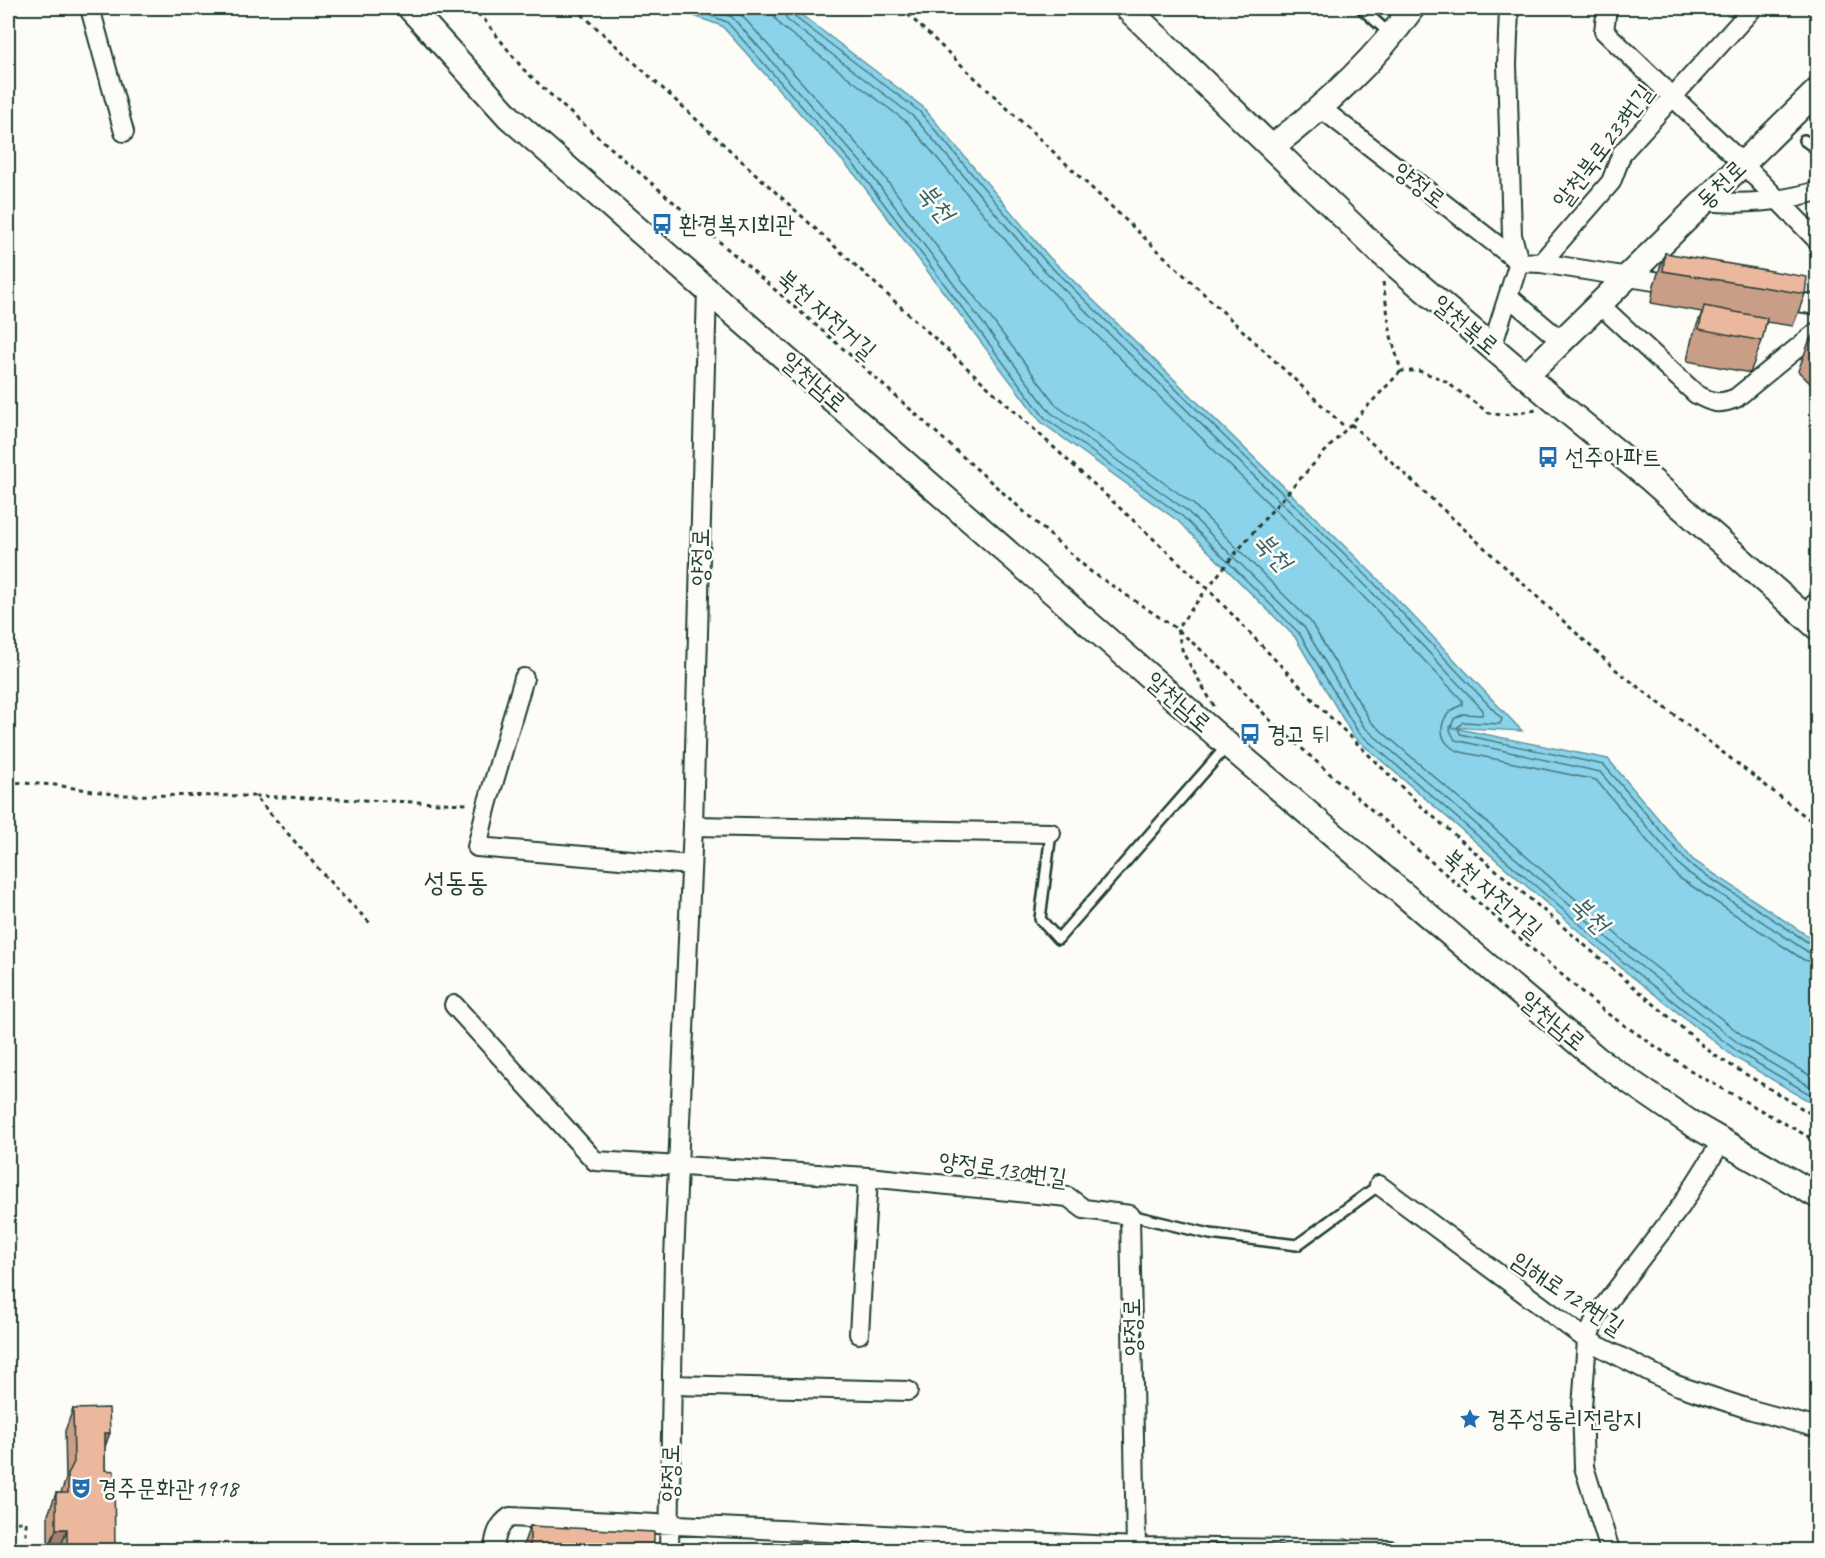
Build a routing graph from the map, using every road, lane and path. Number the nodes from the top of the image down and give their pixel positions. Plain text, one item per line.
1 (90, 8) edge
2 (410, 8) edge
3 (470, 8) edge
4 (575, 8) edge
5 (901, 8) edge
6 (1127, 8) edge
7 (1361, 8) edge
8 (1412, 8) edge
9 (1509, 8) edge
10 (1607, 8) edge
11 (1753, 8) edge
12 (1392, 36) junction
13 (1818, 90) edge
14 (1672, 95) junction
15 (1322, 109) junction
16 (124, 132) dead end
17 (1804, 140) dead end
18 (1273, 146) junction
19 (1818, 150) edge
20 (1743, 163) junction
21 (1818, 191) edge
22 (1704, 201) junction
23 (1779, 201) junction
24 (1818, 241) edge
25 (1378, 250) junction
26 (1519, 262) junction
27 (1541, 263) junction
28 (1625, 277) junction
29 (1693, 287) edge
30 (707, 288) junction
31 (1508, 296) junction
32 (1761, 297) edge
33 (1599, 303) junction
34 (1818, 305) edge
35 (1818, 331) edge
36 (1560, 340) junction
37 (1492, 347) junction
38 (1401, 371) junction
39 (1526, 376) junction
40 (1562, 407) junction
41 (1351, 424) junction
42 (1346, 428) junction
43 (1206, 588) junction
44 (1812, 615) edge
45 (1177, 629) junction
46 (524, 678) dead end
47 (1216, 712) dead end
48 (1228, 745) junction
49 (8, 782) edge
50 (255, 796) junction
51 (487, 805) junction
52 (693, 826) junction
53 (1818, 826) edge
54 (1051, 833) joint
55 (691, 865) junction
56 (370, 923) dead end
57 (454, 1005) dead end
58 (1818, 1118) edge
59 (1722, 1141) junction
60 (1818, 1142) edge
61 (676, 1167) junction
62 (868, 1177) junction
63 (1379, 1185) joint
64 (1818, 1196) edge
65 (1130, 1215) junction
66 (859, 1334) dead end
67 (1587, 1340) junction
68 (672, 1385) junction
69 (908, 1391) dead end
70 (1818, 1428) edge
71 (8, 1522) edge
72 (669, 1525) junction
73 (873, 1543) edge
74 (1136, 1549) edge
75 (1360, 1550) edge
76 (26, 1551) edge
77 (494, 1551) edge
78 (669, 1551) edge
79 (1390, 1551) edge
80 (1610, 1551) edge

1 - 16 street
2 - 30 street, 알천남로
3 - 45 path, 북천 자전거길
4 - 43 path
5 - 42 path
6 - 18 street, 알천북로
7 - 12 lane
8 - 12 street
9 - 26 street
10 - 14 street
11 - 14 street, 알천북로233번길
12 - 15 street
13 - 20 street, 동천로
14 - 20 street
14 - 27 street, 알천북로233번길
15 - 18 street
15 - 26 street, 양정로
17 - 19 lane
18 - 25 street, 알천북로
20 - 22 street, 동천로
20 - 23 street
21 - 23 street
22 - 23 street
22 - 28 street, 동천로
23 - 24 street
25 - 37 street, 알천북로
25 - 38 path
26 - 27 street
26 - 31 street
27 - 28 street
28 - 29 street
28 - 33 street, 동천로
30 - 48 street, 알천남로
30 - 52 street, 양정로
31 - 36 street
31 - 37 street
32 - 34 street
33 - 35 street
33 - 36 street, 동천로
36 - 39 street, 동천로
37 - 39 street, 알천북로
38 - 40 path
38 - 41 path
39 - 40 street, 알천북로
40 - 44 street, 알천북로
41 - 42 path
41 - 53 path
42 - 43 path
43 - 45 path
43 - 58 path
45 - 47 path
45 - 60 path, 북천 자전거길
46 - 51 street
48 - 54 lane, 알천남로
48 - 59 street, 알천남로
49 - 50 path
50 - 51 path
50 - 56 path
51 - 55 street
52 - 54 street
52 - 55 street, 양정로
55 - 61 street, 양정로
57 - 61 street
59 - 64 street, 알천남로
59 - 67 street
61 - 62 street, 양정로130번길
61 - 68 street, 양정로
62 - 65 street, 양정로130번길
62 - 66 street
63 - 65 lane
63 - 67 street, 임해로129번길
65 - 74 street, 양정로
67 - 70 street, 임해로129번길
67 - 80 street
68 - 69 street
68 - 72 street, 양정로
71 - 76 path
72 - 73 street, 양정로
72 - 77 street
72 - 78 street
73 - 74 street, 양정로
74 - 75 street
75 - 79 street

